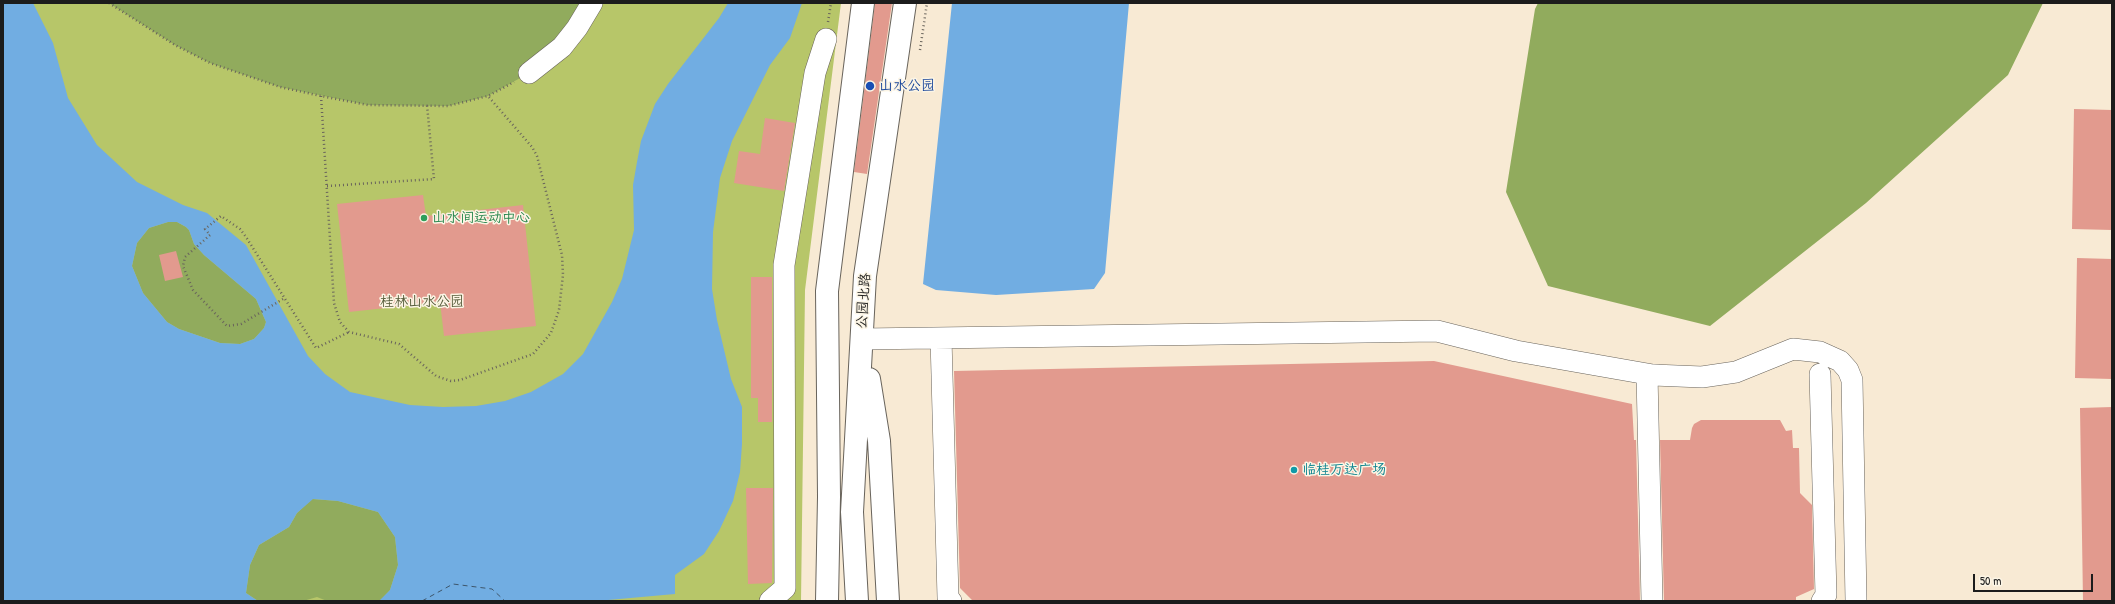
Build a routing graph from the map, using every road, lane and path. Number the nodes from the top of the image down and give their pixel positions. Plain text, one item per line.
1 (109, 3) edge
2 (592, 3) edge
3 (863, 3) edge
4 (905, 3) edge
5 (927, 3) edge
6 (826, 39) dead end
7 (920, 50) dead end
8 (529, 73) joint
9 (321, 96) junction
10 (488, 96) junction
11 (427, 106) junction
12 (327, 186) junction
13 (283, 298) junction
14 (349, 332) junction
15 (941, 338) junction
16 (862, 339) junction
17 (1647, 374) junction
18 (1820, 374) dead end
19 (770, 601) edge
20 (827, 601) edge
21 (857, 601) edge
22 (888, 601) edge
23 (951, 601) edge
24 (1652, 601) edge
25 (1822, 601) edge
26 (1856, 601) edge

1 - 9 path
2 - 8 street
3 - 20 main road
4 - 16 main road, 公园北路
5 - 7 path
6 - 19 street
8 - 10 path
9 - 11 path
9 - 12 path
10 - 11 path
10 - 14 path
11 - 12 path
12 - 14 path
13 - 13 path
13 - 14 path
15 - 16 street
15 - 17 street
15 - 23 street
16 - 21 main road, 公园北路
16 - 22 main road
17 - 24 street
17 - 26 street
18 - 25 street

